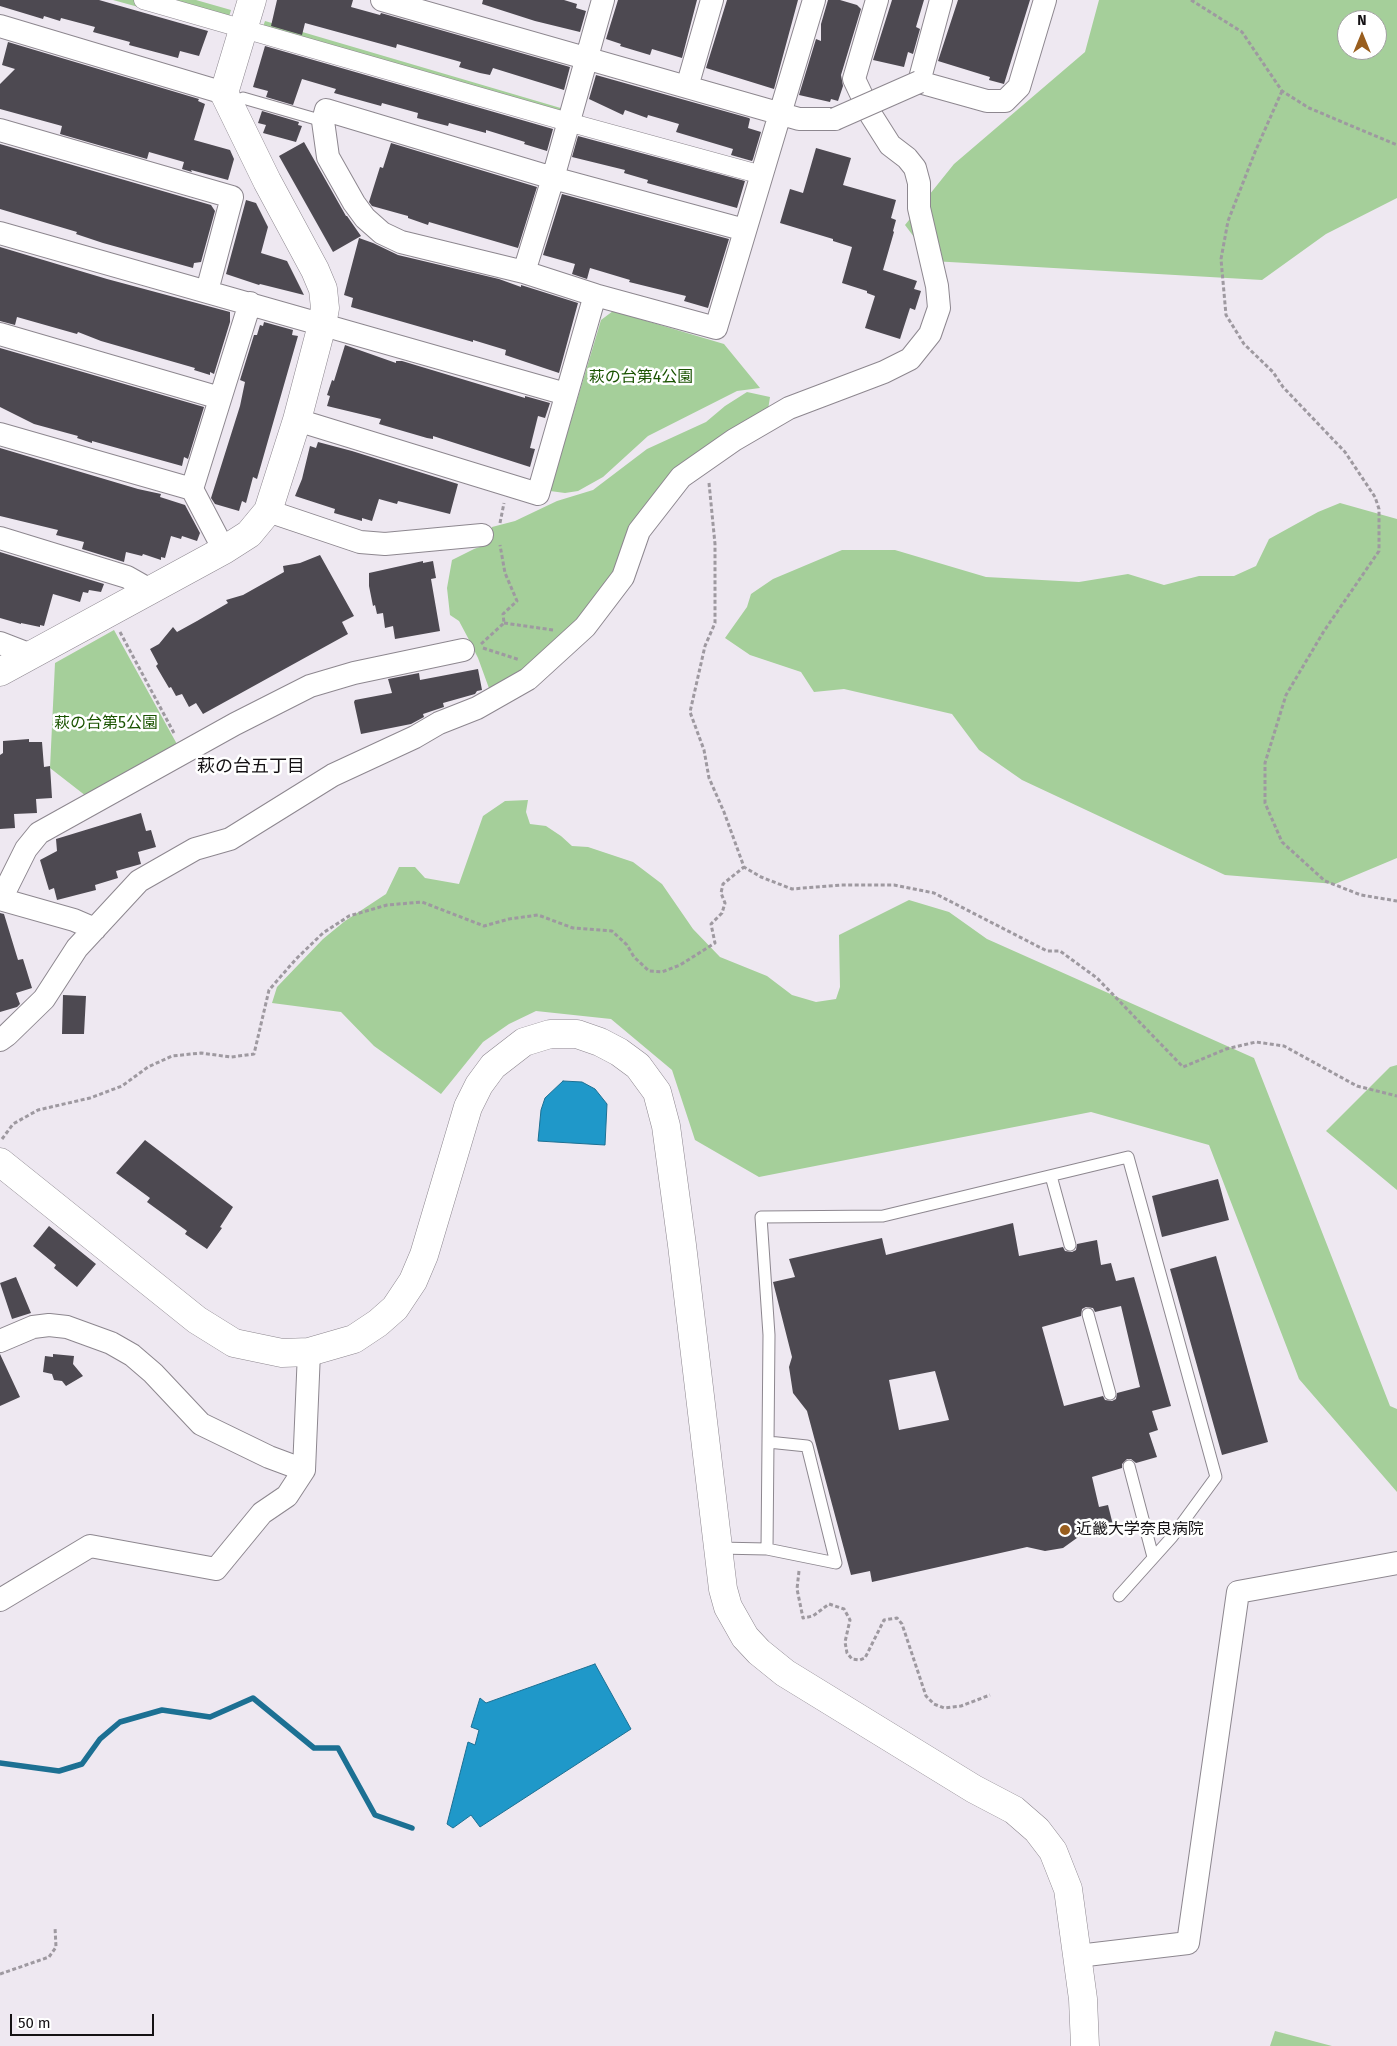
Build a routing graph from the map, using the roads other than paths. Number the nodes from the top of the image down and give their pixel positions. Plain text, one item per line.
1 (143, 0) edge
2 (252, 0) edge
3 (382, 0) edge
4 (603, 0) edge
5 (712, 0) edge
6 (814, 0) edge
7 (877, 0) edge
8 (941, 0) edge
9 (1044, 0) edge
10 (0, 26) edge
11 (244, 28) junction
12 (587, 59) junction
13 (919, 82) junction
14 (687, 87) junction
15 (234, 96) junction
16 (781, 114) junction
17 (323, 121) junction
18 (568, 122) junction
19 (0, 130) edge
20 (762, 175) junction
21 (553, 178) junction
22 (745, 230) junction
23 (0, 233) edge
24 (524, 272) junction
25 (207, 291) junction
26 (595, 295) junction
27 (250, 303) junction
28 (322, 325) junction
29 (0, 334) edge
30 (566, 394) junction
31 (220, 398) junction
32 (297, 420) junction
33 (0, 434) edge
34 (192, 489) junction
35 (268, 511) junction
36 (494, 533) road end
37 (0, 538) edge
38 (224, 550) junction
39 (150, 590) junction
40 (0, 643) edge
41 (463, 650) dead end
42 (31, 655) junction
43 (0, 672) edge
44 (1, 899) edge
45 (95, 929) junction
46 (0, 1040) edge
47 (0, 1162) edge
48 (1051, 1176) junction
49 (1070, 1245) dead end
50 (1088, 1314) dead end
51 (0, 1341) edge
52 (310, 1352) junction
53 (1110, 1394) dead end
54 (768, 1442) junction
55 (1129, 1466) dead end
56 (304, 1470) junction
57 (718, 1548) junction
58 (767, 1550) junction
59 (1153, 1558) junction
60 (1397, 1562) edge
61 (1119, 1596) dead end
62 (0, 1600) edge
63 (1078, 1956) junction
64 (1084, 2046) edge

1 - 11 street
2 - 11 street
3 - 12 street
4 - 12 street
5 - 14 street
6 - 16 street
7 - 45 street
8 - 13 street
9 - 13 street
10 - 15 street
11 - 15 street
11 - 18 street
12 - 14 street
12 - 18 street
13 - 16 street, bridge
14 - 16 street
15 - 17 lane
15 - 28 street
16 - 20 street
17 - 21 street
17 - 24 street
18 - 20 street
18 - 21 street
19 - 25 street
20 - 22 street
21 - 22 street
21 - 24 street
22 - 26 street
23 - 25 street
24 - 26 street
25 - 27 street
26 - 30 street
27 - 28 street
27 - 31 street
28 - 30 street
28 - 32 street
29 - 31 street
30 - 32 street
31 - 34 street
32 - 35 street
33 - 34 street
34 - 38 street
35 - 36 street
35 - 38 street
37 - 39 street
38 - 39 street
39 - 42 street
40 - 42 street
41 - 44 street
42 - 43 street
44 - 45 street
45 - 46 street
47 - 52 street
48 - 49 lane
48 - 54 lane
48 - 59 lane
50 - 53 lane
51 - 56 street
52 - 56 street
52 - 57 street
54 - 58 lane
54 - 58 lane
55 - 59 lane
56 - 62 street
57 - 58 lane
57 - 63 street
59 - 61 lane
60 - 63 street
63 - 64 street

